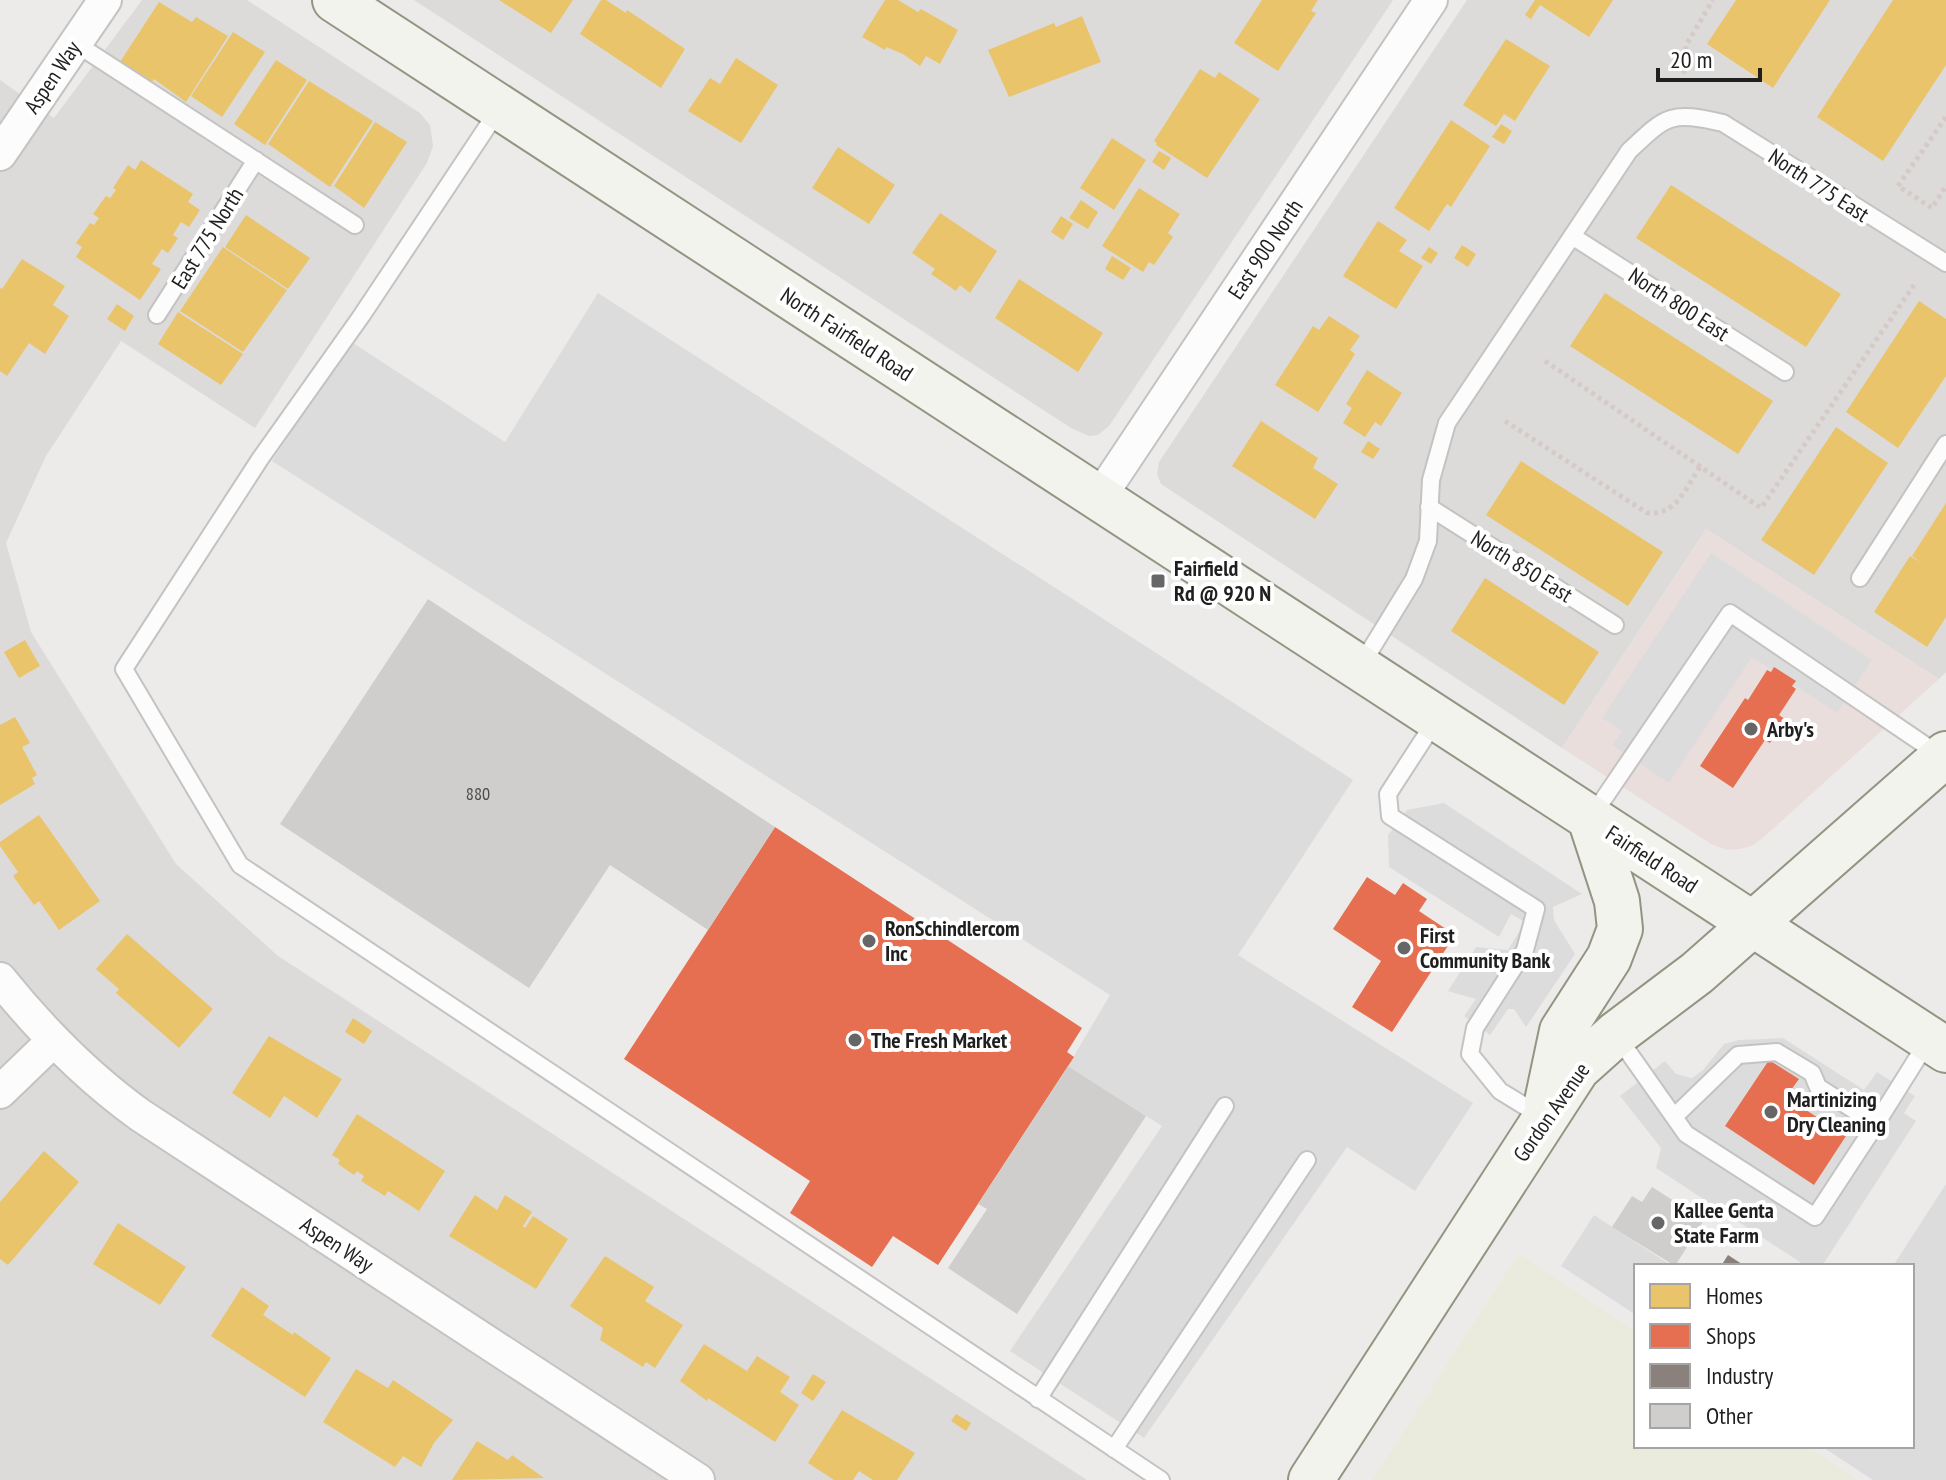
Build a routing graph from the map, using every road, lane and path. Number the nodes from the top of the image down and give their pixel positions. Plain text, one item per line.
1 (105, 0) edge
2 (335, 0) edge
3 (1431, 0) edge
4 (1713, 0) edge
5 (75, 43) junction
6 (1683, 82) dead end
7 (500, 107) junction
8 (1946, 117) edge
9 (0, 154) edge
10 (256, 160) junction
11 (1946, 186) edge
12 (355, 225) dead end
13 (1572, 236) junction
14 (1946, 263) edge
15 (1914, 285) dead end
16 (157, 315) dead end
17 (1545, 361) dead end
18 (1785, 372) dead end
19 (1505, 421) dead end
20 (1946, 444) edge
21 (1700, 467) junction
22 (1099, 498) junction
23 (1429, 507) junction
24 (1860, 578) dead end
25 (1615, 625) dead end
26 (1359, 668) junction
27 (1437, 719) junction
28 (1944, 756) edge
29 (1590, 818) junction
30 (1752, 925) junction
31 (0, 979) edge
32 (1616, 1034) junction
33 (54, 1040) junction
34 (1938, 1045) edge
35 (0, 1092) edge
36 (1225, 1106) dead end
37 (1674, 1117) junction
38 (1544, 1118) junction
39 (1876, 1124) junction
40 (1307, 1160) dead end
41 (1038, 1399) junction
42 (1114, 1449) junction
43 (698, 1480) edge
44 (1161, 1480) edge
45 (1311, 1480) edge

1 - 5 street, Aspen Way
2 - 7 main road, North Fairfield Road
3 - 22 street, East 900 North
4 - 6 path
5 - 9 street, Aspen Way
5 - 10 lane
7 - 22 main road, North Fairfield Road
7 - 41 lane
8 - 11 path
10 - 12 lane
10 - 16 lane, East 775 North
13 - 14 lane, North 775 East
13 - 18 lane, North 800 East
13 - 23 lane
15 - 21 path
17 - 21 path
19 - 21 path
20 - 24 lane
22 - 26 main road, North Fairfield Road
23 - 25 lane, North 850 East
23 - 26 lane
26 - 27 main road, Fairfield Road
27 - 29 main road, Fairfield Road
27 - 38 lane
28 - 29 lane
28 - 30 main road, Gordon Avenue
29 - 30 main road, Fairfield Road
29 - 38 main road
30 - 32 main road, Gordon Avenue
30 - 34 main road, Fairfield Road
31 - 33 street, Aspen Way
32 - 37 lane
32 - 38 main road, Gordon Avenue
33 - 35 street
33 - 43 street, Aspen Way
34 - 39 lane
36 - 41 lane
37 - 39 lane
37 - 39 lane
38 - 45 main road, Gordon Avenue
40 - 42 lane
41 - 42 lane
42 - 44 lane

